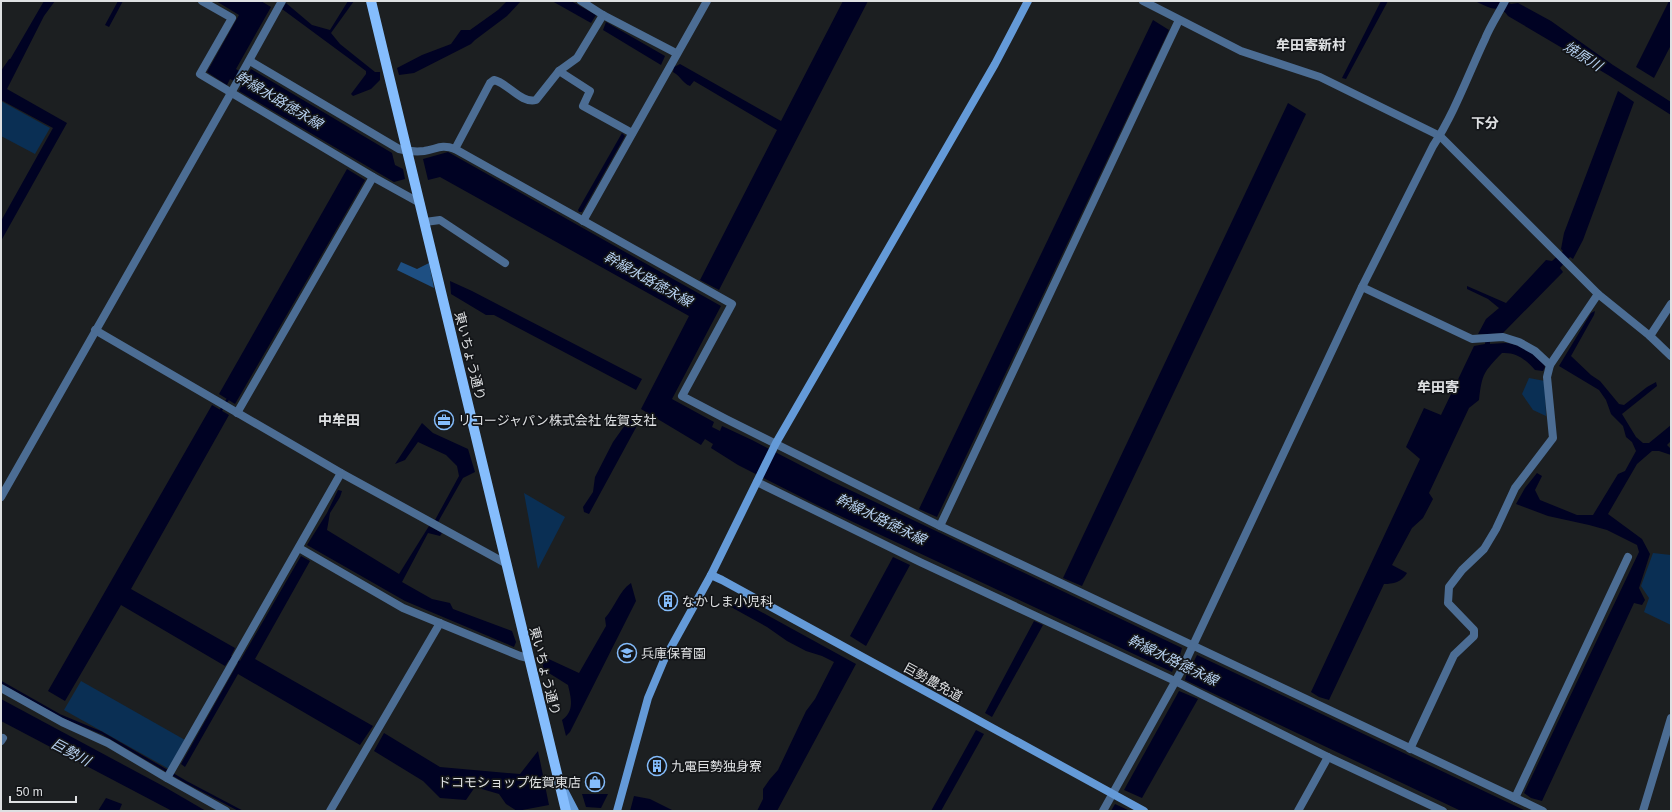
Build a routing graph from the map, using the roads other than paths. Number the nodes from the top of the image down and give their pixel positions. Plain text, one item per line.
1 (202, 1) edge
2 (281, 1) edge
3 (371, 1) edge
4 (581, 1) edge
5 (706, 1) edge
6 (1028, 1) edge
7 (1143, 1) edge
8 (1505, 1) edge
9 (603, 15) junction
10 (1179, 20) junction
11 (676, 53) junction
12 (250, 61) junction
13 (559, 71) junction
14 (232, 93) junction
15 (632, 133) junction
16 (1440, 136) junction
17 (455, 149) junction
18 (408, 151) junction
19 (373, 178) junction
20 (420, 202) junction
21 (583, 221) junction
22 (425, 222) junction
23 (505, 263) dead end
24 (1362, 287) junction
25 (1598, 294) junction
26 (1671, 304) edge
27 (95, 330) junction
28 (1650, 336) junction
29 (1671, 356) edge
30 (1550, 365) junction
31 (237, 413) junction
32 (776, 443) junction
33 (341, 473) junction
34 (756, 482) junction
35 (1, 496) edge
36 (940, 526) junction
37 (300, 548) junction
38 (1628, 557) dead end
39 (507, 564) junction
40 (711, 575) junction
41 (440, 623) junction
42 (1192, 646) junction
43 (528, 658) junction
44 (1175, 681) junction
45 (1, 688) edge
46 (1671, 718) edge
47 (1410, 748) junction
48 (1328, 757) junction
49 (169, 775) junction
50 (558, 779) junction
51 (1112, 794) junction
52 (1515, 798) junction
53 (226, 811) edge
54 (330, 811) edge
55 (566, 811) edge
56 (575, 811) edge
57 (617, 811) edge
58 (1103, 811) edge
59 (1144, 811) edge
60 (1298, 811) edge
61 (1443, 811) edge
62 (1543, 811) edge
63 (1643, 811) edge

1 - 14 street
2 - 12 street
3 - 18 main road, 東いちょう通り
4 - 9 street
5 - 11 street
6 - 32 street
7 - 10 street
8 - 16 street
9 - 11 street
9 - 13 street
10 - 16 street
10 - 36 street
11 - 15 street
12 - 14 street
12 - 18 street
13 - 15 street
13 - 17 street
14 - 19 street
14 - 27 street
15 - 21 street
16 - 24 street
16 - 25 street
17 - 18 street
17 - 21 street
18 - 20 main road, 東いちょう通り
19 - 20 street
19 - 31 street
20 - 22 main road, 東いちょう通り
21 - 32 street
22 - 23 street
22 - 39 main road, 東いちょう通り
24 - 30 street
24 - 42 street
25 - 28 street
25 - 30 street
26 - 28 street
27 - 31 street
27 - 35 street
28 - 29 street
30 - 47 street
31 - 33 street
32 - 34 street
32 - 36 street
33 - 37 street
33 - 39 street
34 - 40 street
34 - 44 street
36 - 42 street
37 - 41 street
37 - 49 street
38 - 52 street
39 - 43 main road, 東いちょう通り
40 - 51 street, 巨勢農免道
40 - 57 street
41 - 43 street
41 - 54 street
42 - 44 street
42 - 47 street
43 - 50 main road, 東いちょう通り
44 - 48 street
44 - 51 street
45 - 49 street
46 - 63 street
47 - 52 street
48 - 60 street
48 - 61 street
49 - 53 street
50 - 55 main road, 東いちょう通り
50 - 56 street
51 - 58 street
51 - 59 street, 巨勢農免道
52 - 62 street

